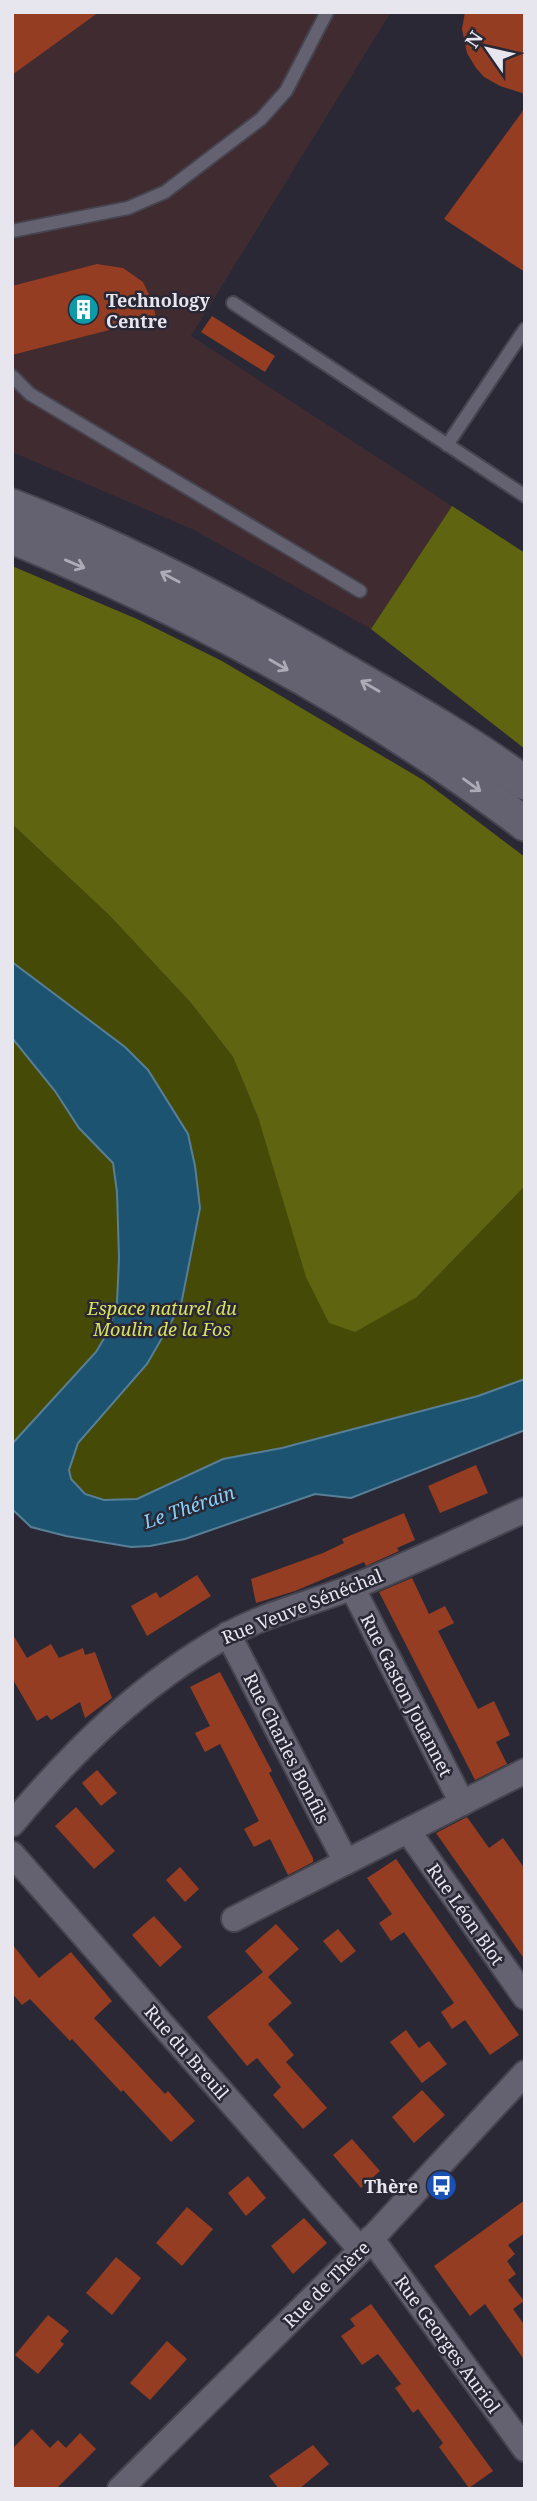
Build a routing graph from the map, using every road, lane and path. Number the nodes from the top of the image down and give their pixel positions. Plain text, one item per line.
1 (327, 12) edge
2 (12, 231) edge
3 (233, 303) dead end
4 (525, 329) edge
5 (12, 376) edge
6 (447, 445) junction
7 (525, 496) edge
8 (12, 506) edge
9 (12, 537) edge
10 (360, 591) dead end
11 (525, 783) edge
12 (525, 824) edge
13 (525, 1510) edge
14 (352, 1587) junction
15 (228, 1634) junction
16 (525, 1771) edge
17 (462, 1803) junction
18 (12, 1824) edge
19 (408, 1831) junction
20 (12, 1854) edge
21 (346, 1862) junction
22 (234, 1919) dead end
23 (525, 1997) edge
24 (525, 2073) edge
25 (366, 2244) junction
26 (525, 2449) edge
27 (120, 2489) edge

1 - 2 lane
3 - 6 lane
4 - 6 lane
5 - 10 lane
6 - 7 lane
11 -> 8 main road
9 -> 12 main road
13 - 14 street, Rue Veuve Sénéchal
14 - 15 street, Rue Veuve Sénéchal
14 - 17 street, Rue Gaston Jouannet
15 - 18 street, Rue Veuve Sénéchal
15 - 21 street, Rue Charles Bonfils
16 - 17 street
17 - 19 street
19 - 21 street
19 - 23 street, Rue Léon Blot
20 - 25 street, Rue du Breuil
21 - 22 street
24 - 25 street, Rue de Thère
25 - 26 street, Rue Georges Auriol
25 - 27 street, Rue de Thère

